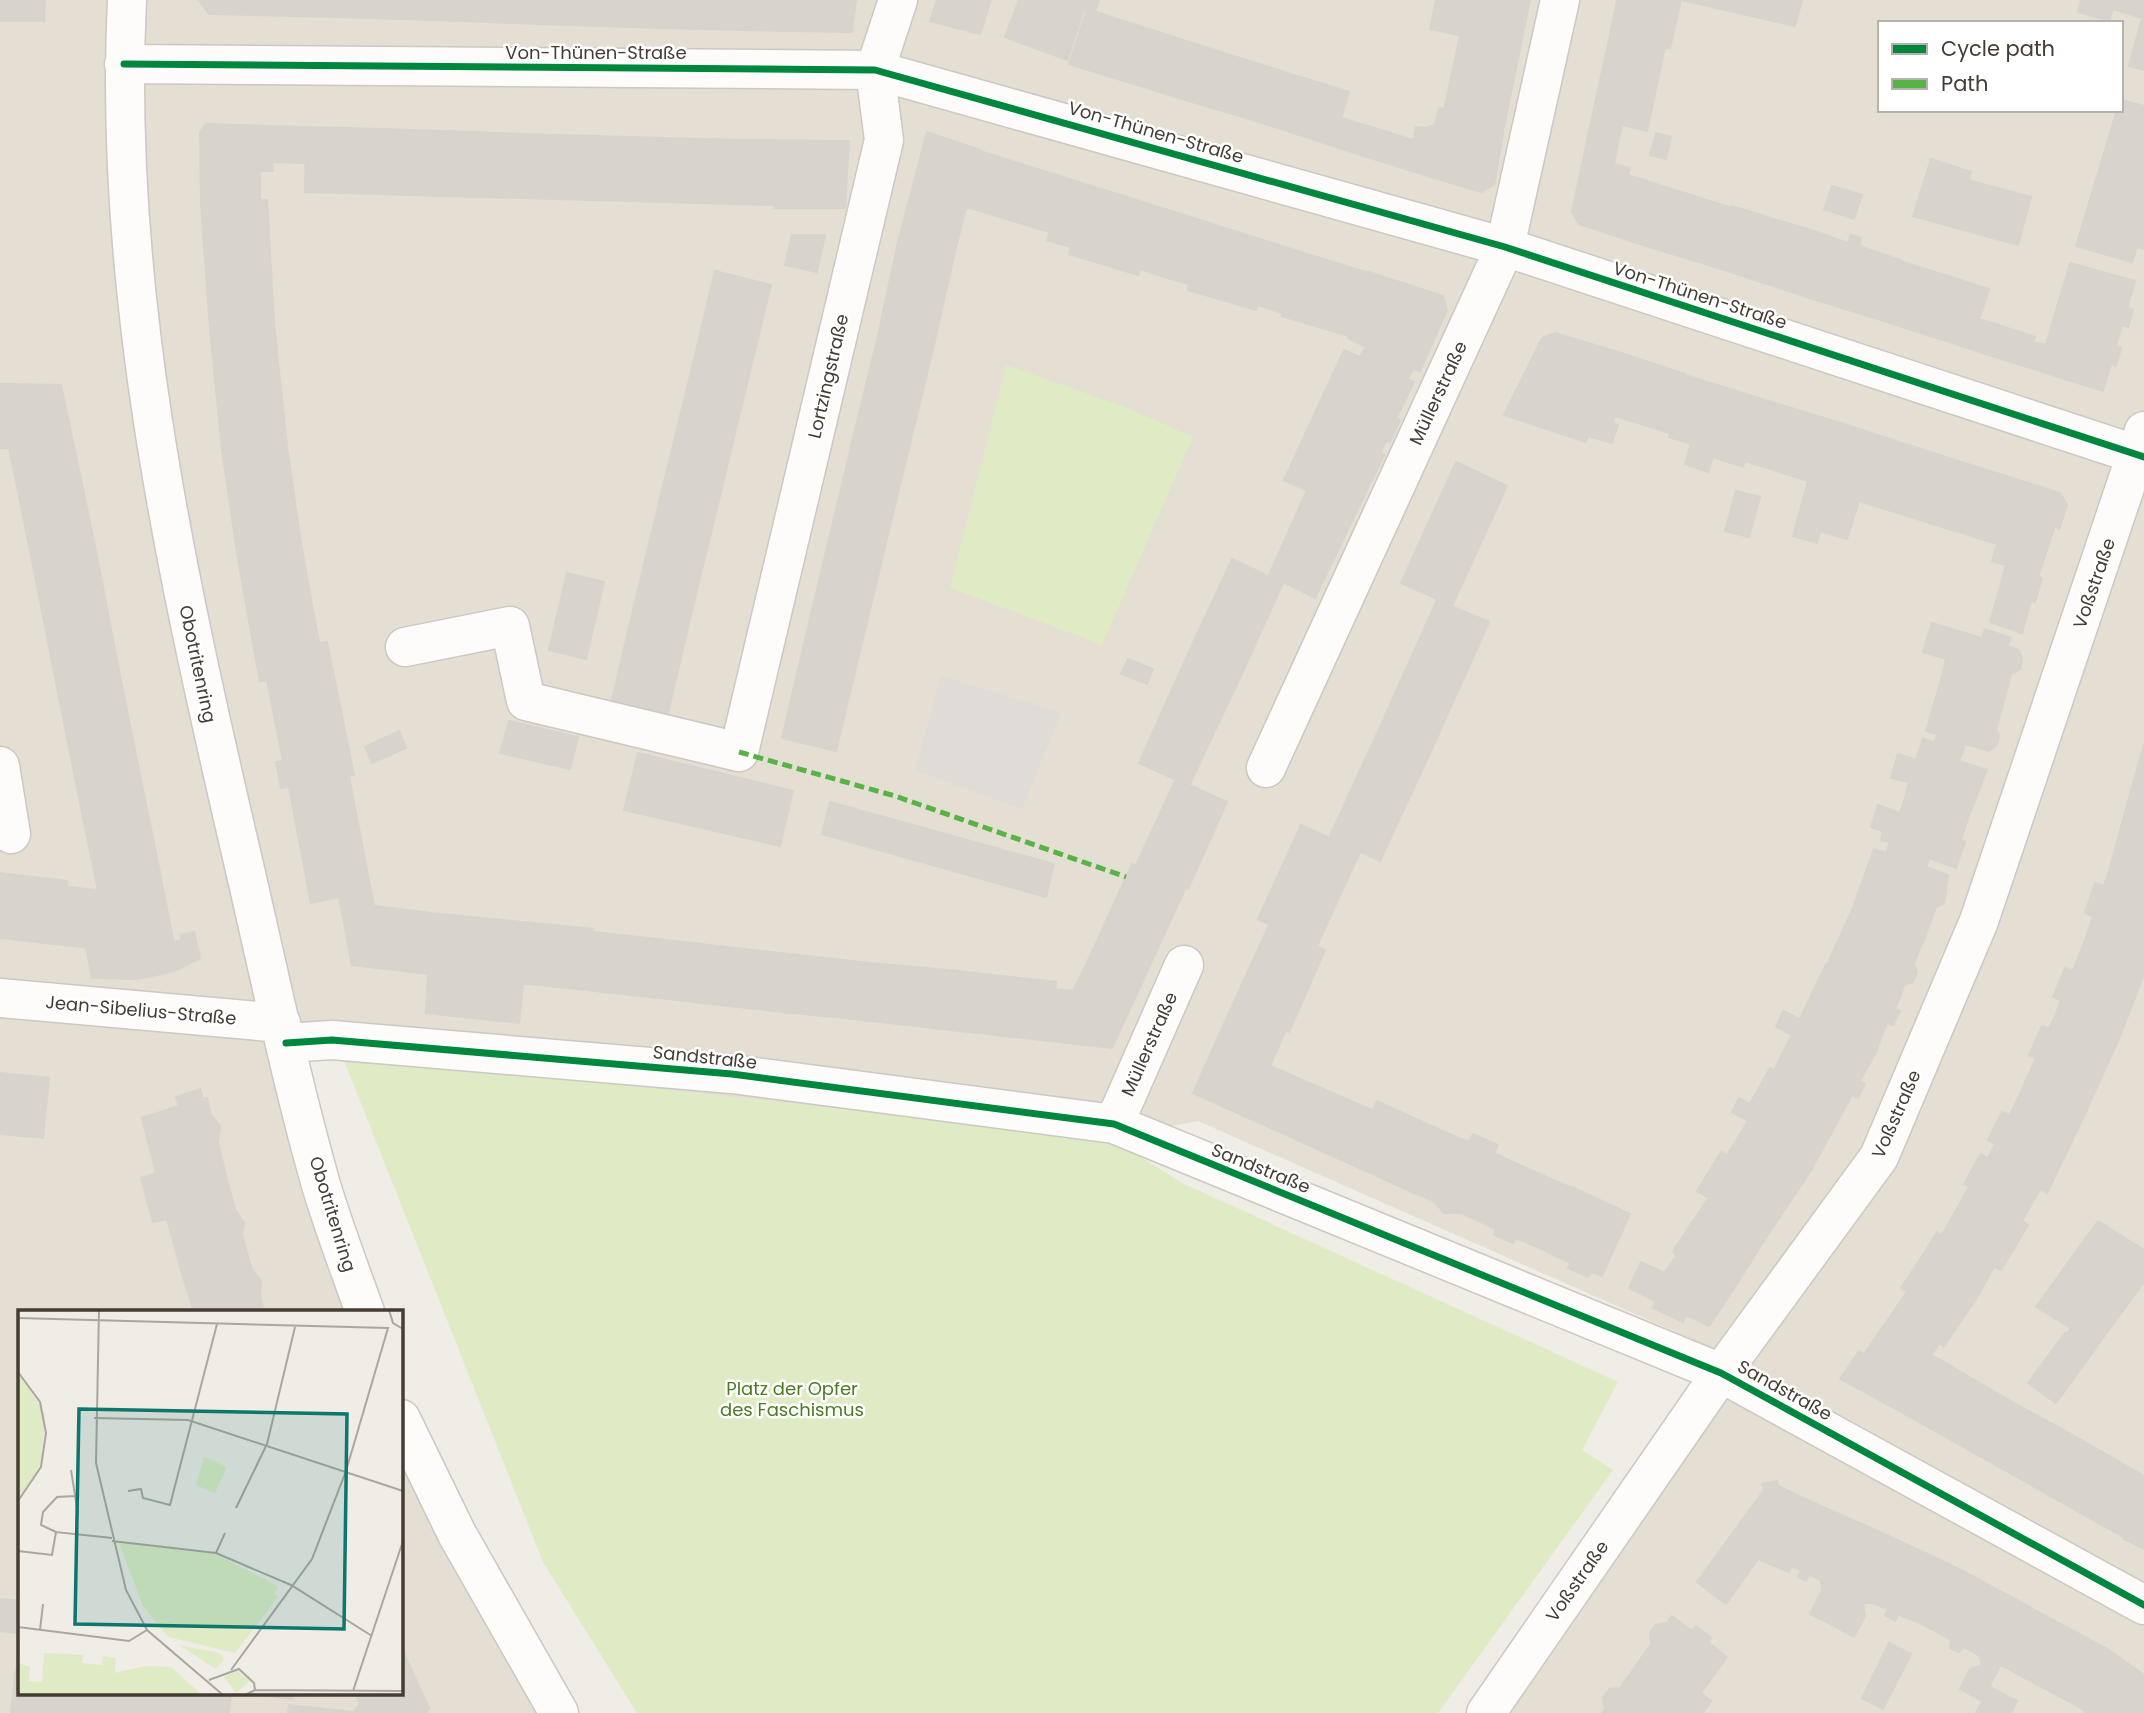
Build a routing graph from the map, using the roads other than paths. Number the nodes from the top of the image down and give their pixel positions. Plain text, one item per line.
1 (127, 0) edge
2 (898, 0) edge
3 (1560, 0) edge
4 (124, 64) junction
5 (876, 70) junction
6 (1505, 247) junction
7 (2142, 447) edge
8 (405, 647) dead end
9 (0, 766) edge
10 (1266, 768) dead end
11 (11, 834) dead end
12 (1184, 965) dead end
13 (0, 998) edge
14 (284, 1033) junction
15 (1114, 1124) junction
16 (364, 1310) edge
17 (1721, 1373) junction
18 (402, 1421) edge
19 (2144, 1605) edge
20 (559, 1713) edge
21 (1486, 1713) edge

1 - 4 street, Obotritenring
2 - 5 street, Lortzingstraße
3 - 6 street, Müllerstraße
4 - 5 street, Von-Thünen-Straße
4 - 14 street, Obotritenring
5 - 6 street, Von-Thünen-Straße
5 - 8 street, Lortzingstraße
6 - 7 street, Von-Thünen-Straße
6 - 10 street, Müllerstraße
7 - 17 street, Voßstraße
9 - 11 street
12 - 15 street, Müllerstraße
13 - 14 street, Jean-Sibelius-Straße
14 - 15 street, Sandstraße
14 - 16 street, Obotritenring
15 - 17 street, Sandstraße
17 - 19 street, Sandstraße
17 - 21 street, Voßstraße
18 - 20 street

